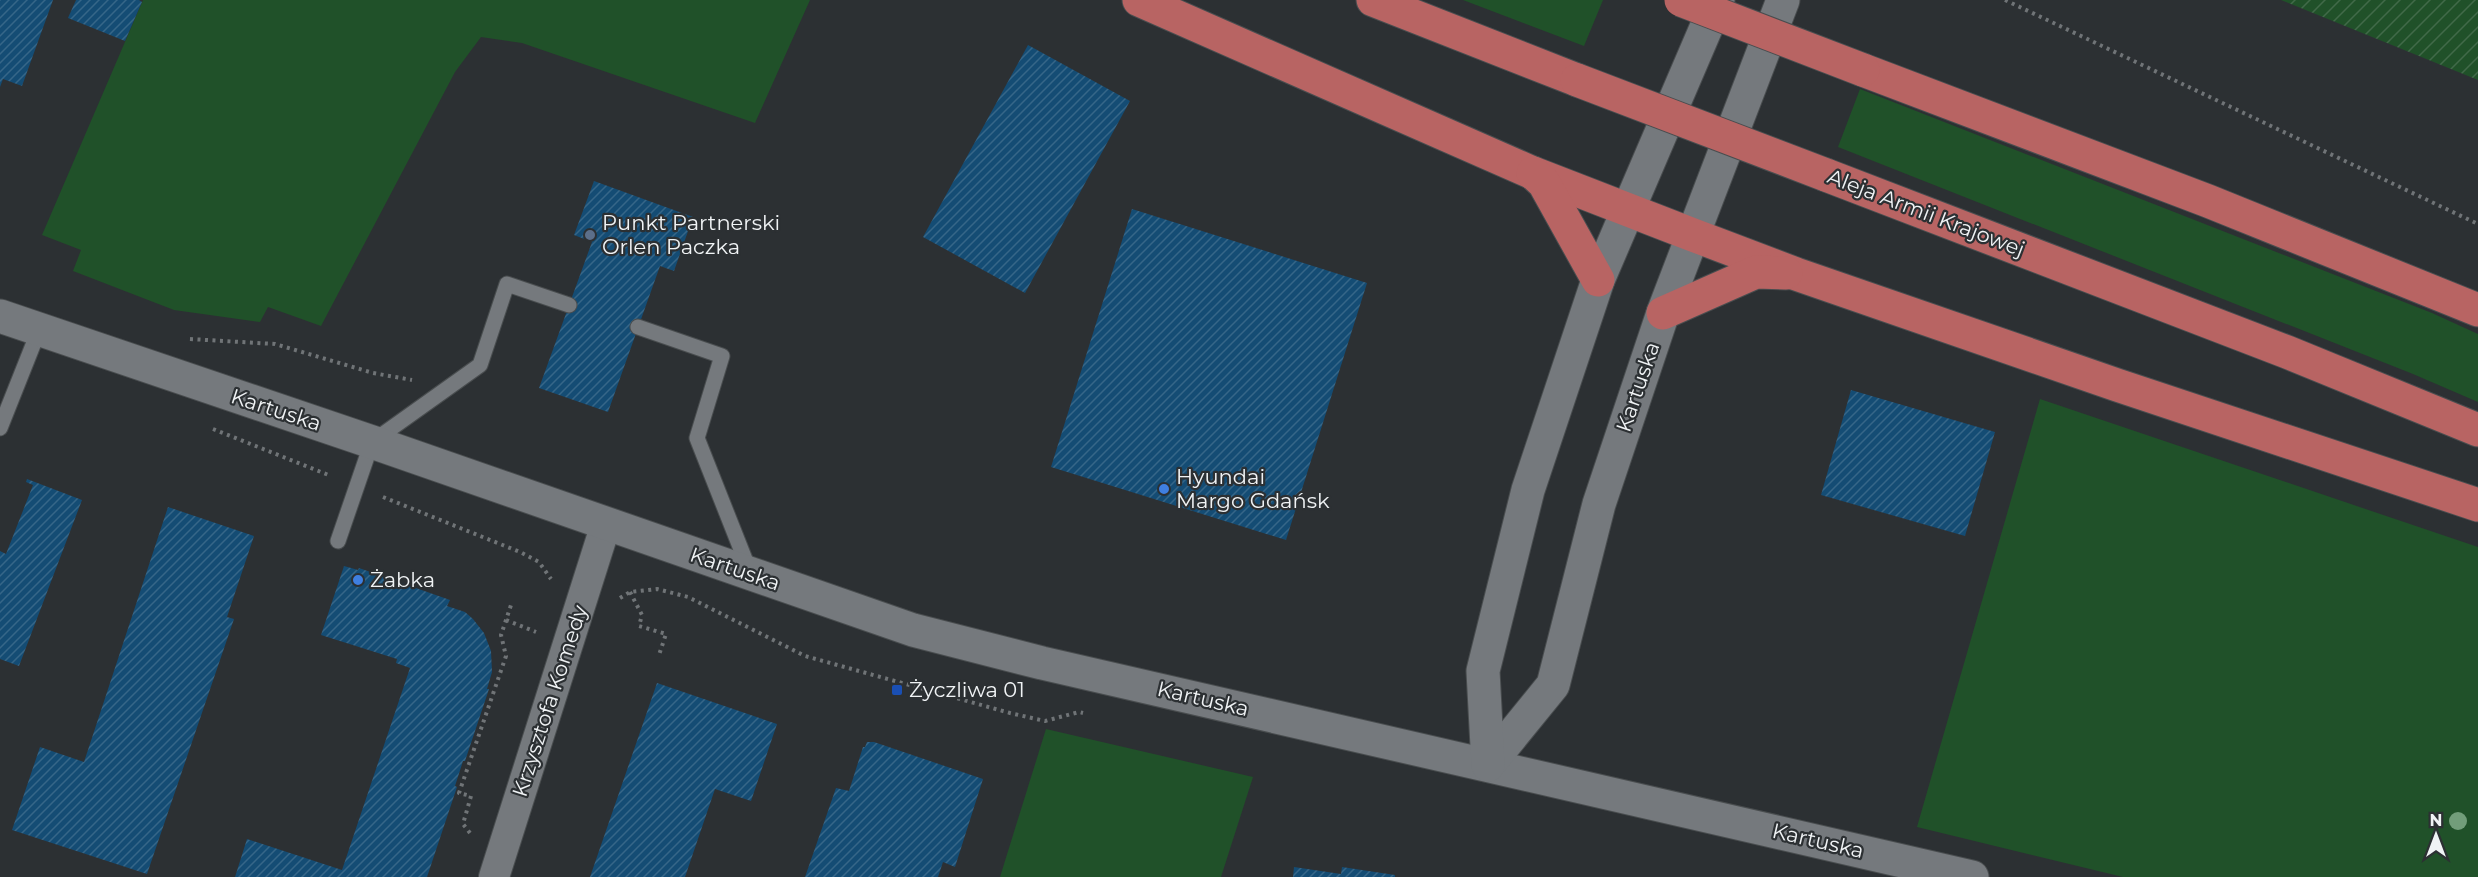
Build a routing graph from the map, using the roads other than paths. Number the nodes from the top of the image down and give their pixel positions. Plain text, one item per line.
1 (1140, 0) edge
2 (1373, 0) edge
3 (1681, 0) edge
4 (1718, 0) edge
5 (1783, 0) edge
6 (1533, 173) junction
7 (1627, 209) junction
8 (1693, 235) junction
9 (1796, 274) junction
10 (1598, 280) junction
11 (569, 305) dead end
12 (2478, 310) edge
13 (1663, 313) junction
14 (0, 316) edge
15 (638, 327) dead end
16 (39, 330) junction
17 (0, 428) edge
18 (2478, 430) edge
19 (372, 442) junction
20 (2478, 505) edge
21 (606, 524) junction
22 (338, 541) dead end
23 (751, 575) junction
24 (1488, 765) junction
25 (494, 877) edge
26 (1972, 877) edge

1 - 6 main road
2 - 18 main road, Aleja Armii Krajowej, bridge
3 - 12 main road, bridge
4 - 7 street
5 - 8 street, Kartuska
6 - 7 main road
6 - 10 main road
7 - 8 main road
7 - 10 street
8 - 9 main road
8 - 13 street, Kartuska
9 - 13 main road
9 - 20 main road
10 - 24 street
11 - 19 lane
13 - 24 street, Kartuska
14 - 16 street, Kartuska
15 - 23 lane
16 - 17 lane
16 - 19 street, Kartuska
19 - 21 street, Kartuska
19 - 22 lane
21 - 23 street, Kartuska
21 - 25 street, Krzysztofa Komedy
23 - 24 street, Kartuska
24 - 26 street, Kartuska

